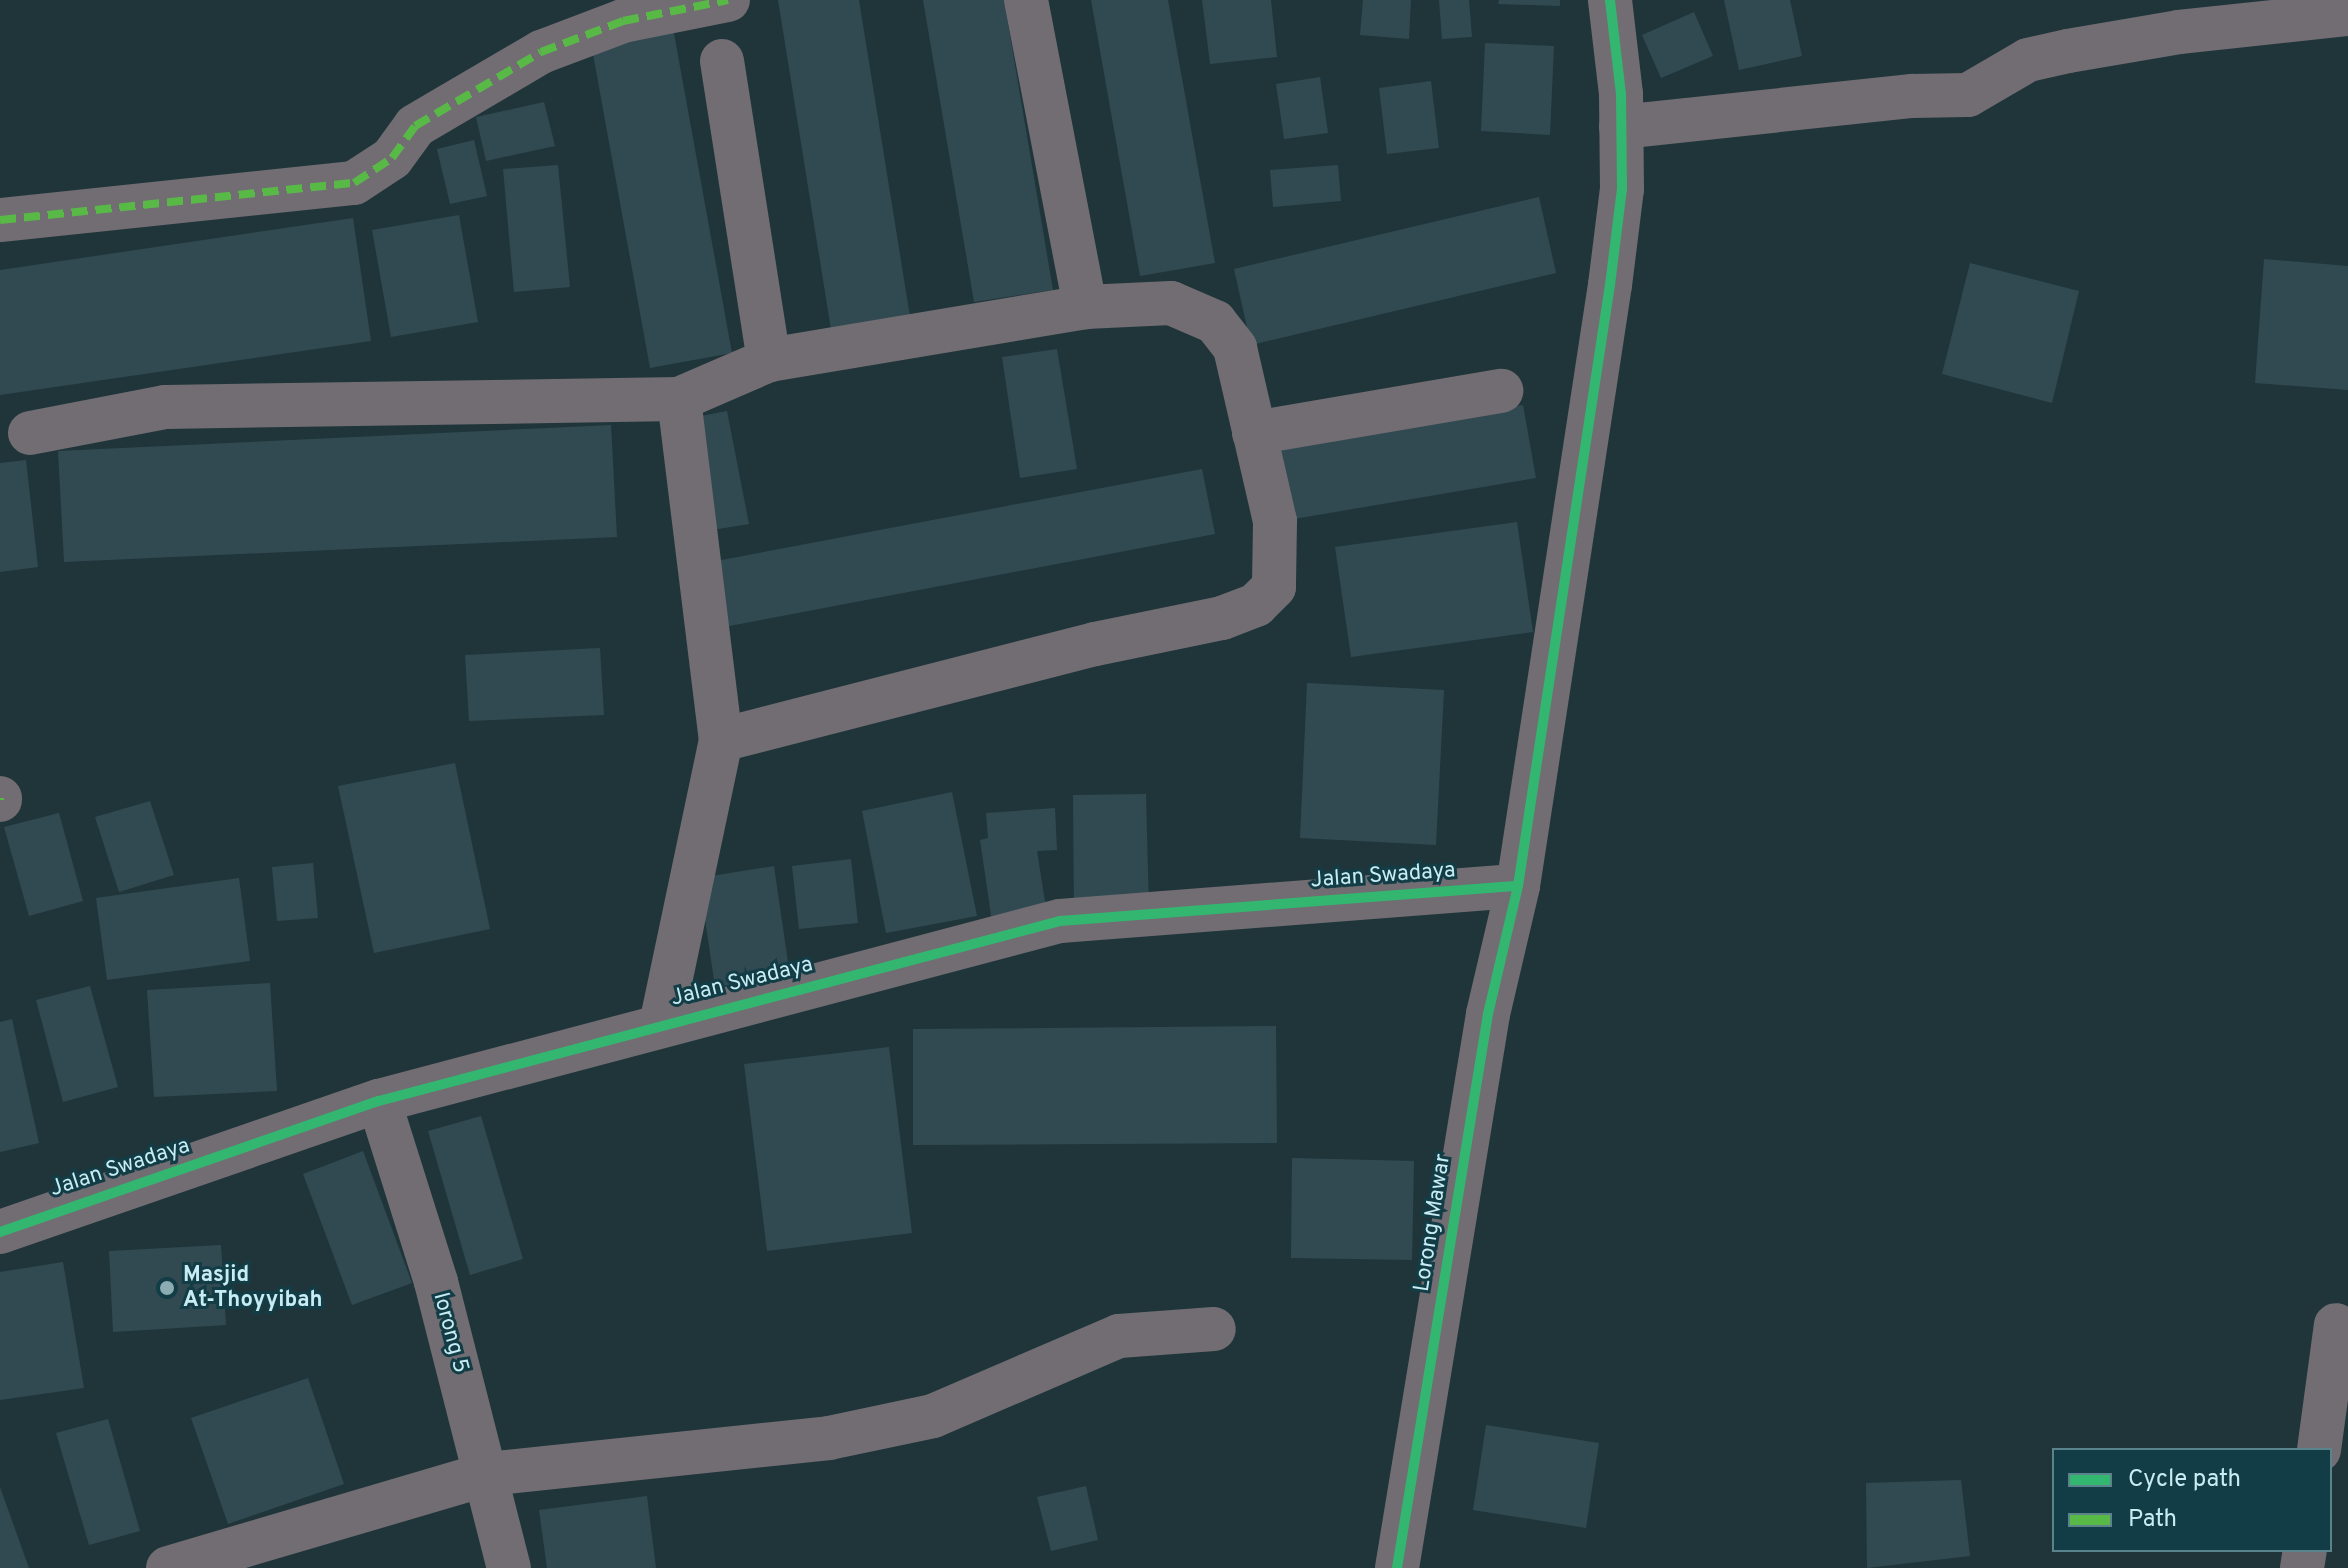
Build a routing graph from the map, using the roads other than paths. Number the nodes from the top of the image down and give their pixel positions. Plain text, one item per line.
1 (728, 0) edge
2 (1026, 0) edge
3 (1610, 0) edge
4 (2348, 14) edge
5 (722, 61) dead end
6 (1621, 127) junction
7 (0, 220) edge
8 (1085, 307) junction
9 (769, 360) junction
10 (1501, 391) dead end
11 (679, 399) junction
12 (30, 433) dead end
13 (1254, 433) junction
14 (721, 740) junction
15 (1518, 886) junction
16 (661, 1024) junction
17 (379, 1101) junction
18 (0, 1232) edge
19 (2336, 1325) dead end
20 (1214, 1329) dead end
21 (2319, 1448) edge
22 (488, 1474) junction
23 (168, 1568) edge
24 (509, 1568) edge
25 (1397, 1568) edge

1 - 7 street
2 - 8 street
3 - 6 street, Lorong Mawar
4 - 6 street
5 - 9 street
6 - 15 street, Lorong Mawar
8 - 9 street
8 - 13 street
9 - 11 street
10 - 13 street
11 - 12 street
11 - 14 street
13 - 14 street
14 - 16 street
15 - 16 street, Jalan Swadaya
15 - 25 street, Lorong Mawar
16 - 17 street, Jalan Swadaya
17 - 18 street, Jalan Swadaya
17 - 22 street, lorong 5
19 - 21 street
20 - 22 street
22 - 23 street
22 - 24 street, lorong 5

